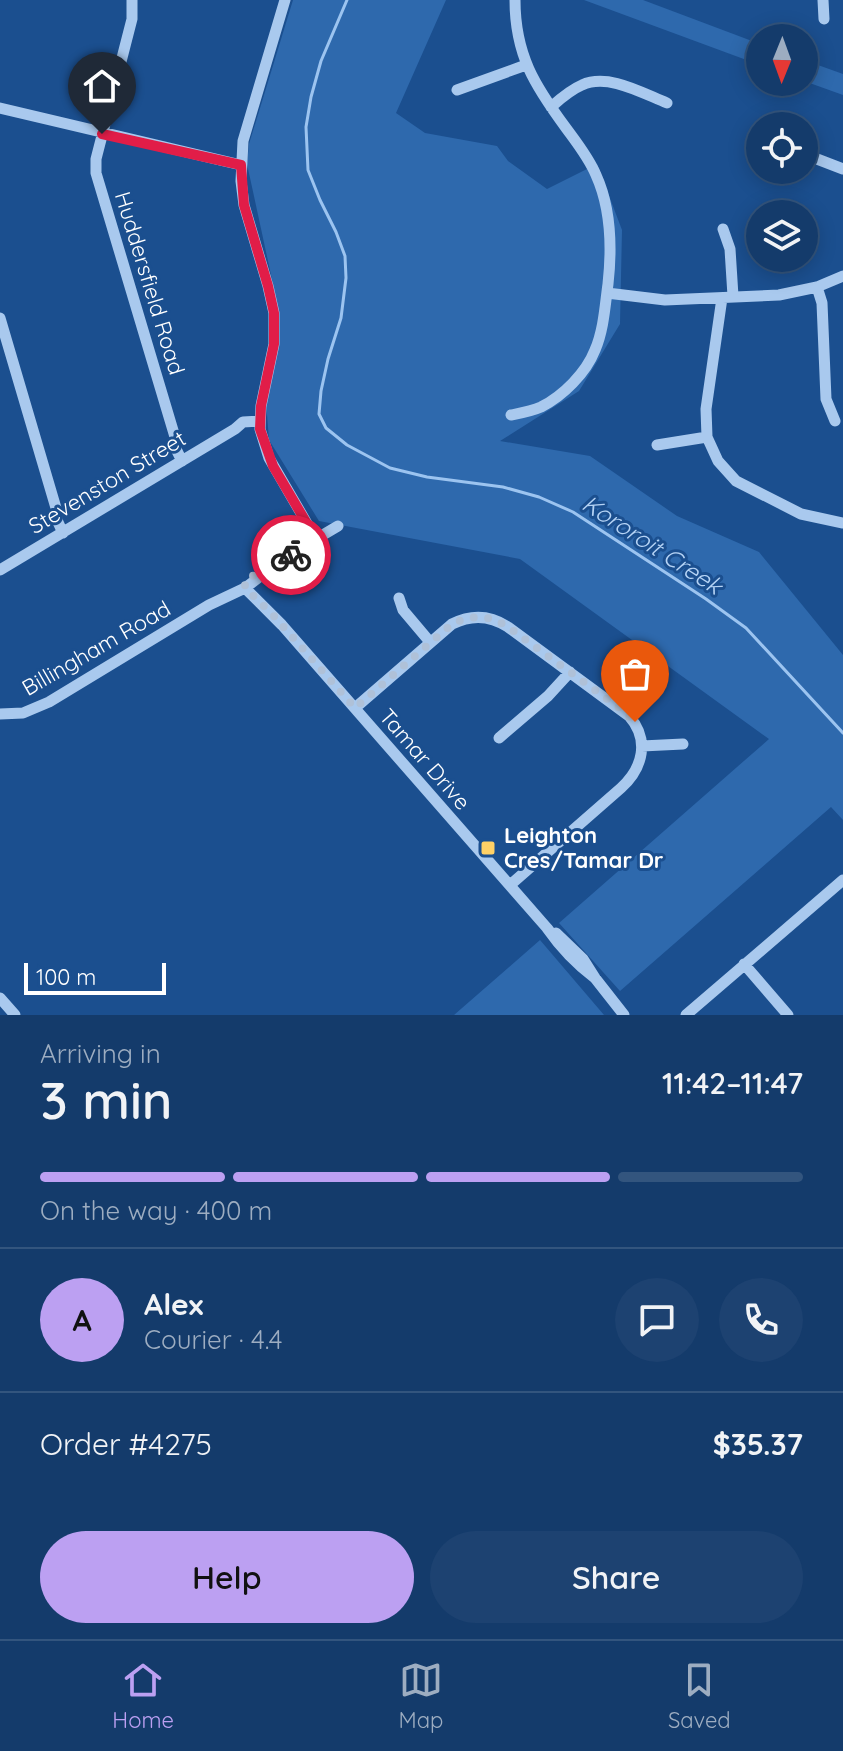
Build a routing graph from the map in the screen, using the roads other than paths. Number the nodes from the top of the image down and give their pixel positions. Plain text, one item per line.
1 (132, 0) edge
2 (285, 0) edge
3 (515, 0) edge
4 (823, 0) edge
5 (824, 19) dead end
6 (526, 65) junction
7 (457, 90) dead end
8 (667, 103) dead end
9 (551, 107) junction
10 (0, 108) edge
11 (102, 134) junction
12 (818, 159) edge
13 (241, 165) junction
14 (843, 169) edge
15 (723, 229) dead end
16 (843, 276) edge
17 (817, 287) junction
18 (607, 293) junction
19 (728, 297) junction
20 (0, 318) edge
21 (511, 415) dead end
22 (835, 421) dead end
23 (260, 425) junction
24 (707, 437) junction
25 (657, 445) dead end
26 (187, 458) junction
27 (843, 523) edge
28 (338, 526) dead end
29 (67, 530) junction
30 (319, 538) junction
31 (0, 570) edge
32 (248, 583) junction
33 (399, 598) dead end
34 (430, 642) junction
35 (570, 672) junction
36 (355, 708) junction
37 (0, 714) edge
38 (499, 738) dead end
39 (683, 744) dead end
40 (642, 746) junction
41 (843, 880) edge
42 (510, 885) junction
43 (744, 964) junction
44 (0, 998) edge
45 (15, 1015) edge
46 (624, 1015) edge
47 (686, 1015) edge
48 (788, 1015) edge

1 - 11 street, Huddersfield Road
2 - 13 street
3 - 6 street
4 - 5 street
6 - 7 street
6 - 9 street
8 - 9 street
9 - 18 street
10 - 11 street
11 - 13 street
11 - 26 street, Huddersfield Road
12 - 14 street
13 - 23 street
15 - 19 street
16 - 17 street
17 - 19 street
17 - 22 street
18 - 19 street
18 - 21 street
19 - 24 street
20 - 29 street
23 - 26 street, Stevenston Street
23 - 30 street
24 - 25 street
24 - 27 street
26 - 29 street, Stevenston Street
28 - 30 street, Billingham Road
29 - 31 street, Stevenston Street
30 - 32 street, Billingham Road
32 - 36 street, Tamar Drive
32 - 37 street, Billingham Road
33 - 34 street
34 - 35 street
34 - 36 street
35 - 38 street
35 - 40 street
36 - 42 street, Tamar Drive
39 - 40 street
40 - 42 street
41 - 43 street
42 - 46 street, Tamar Drive
43 - 47 street
43 - 48 street
44 - 45 street

